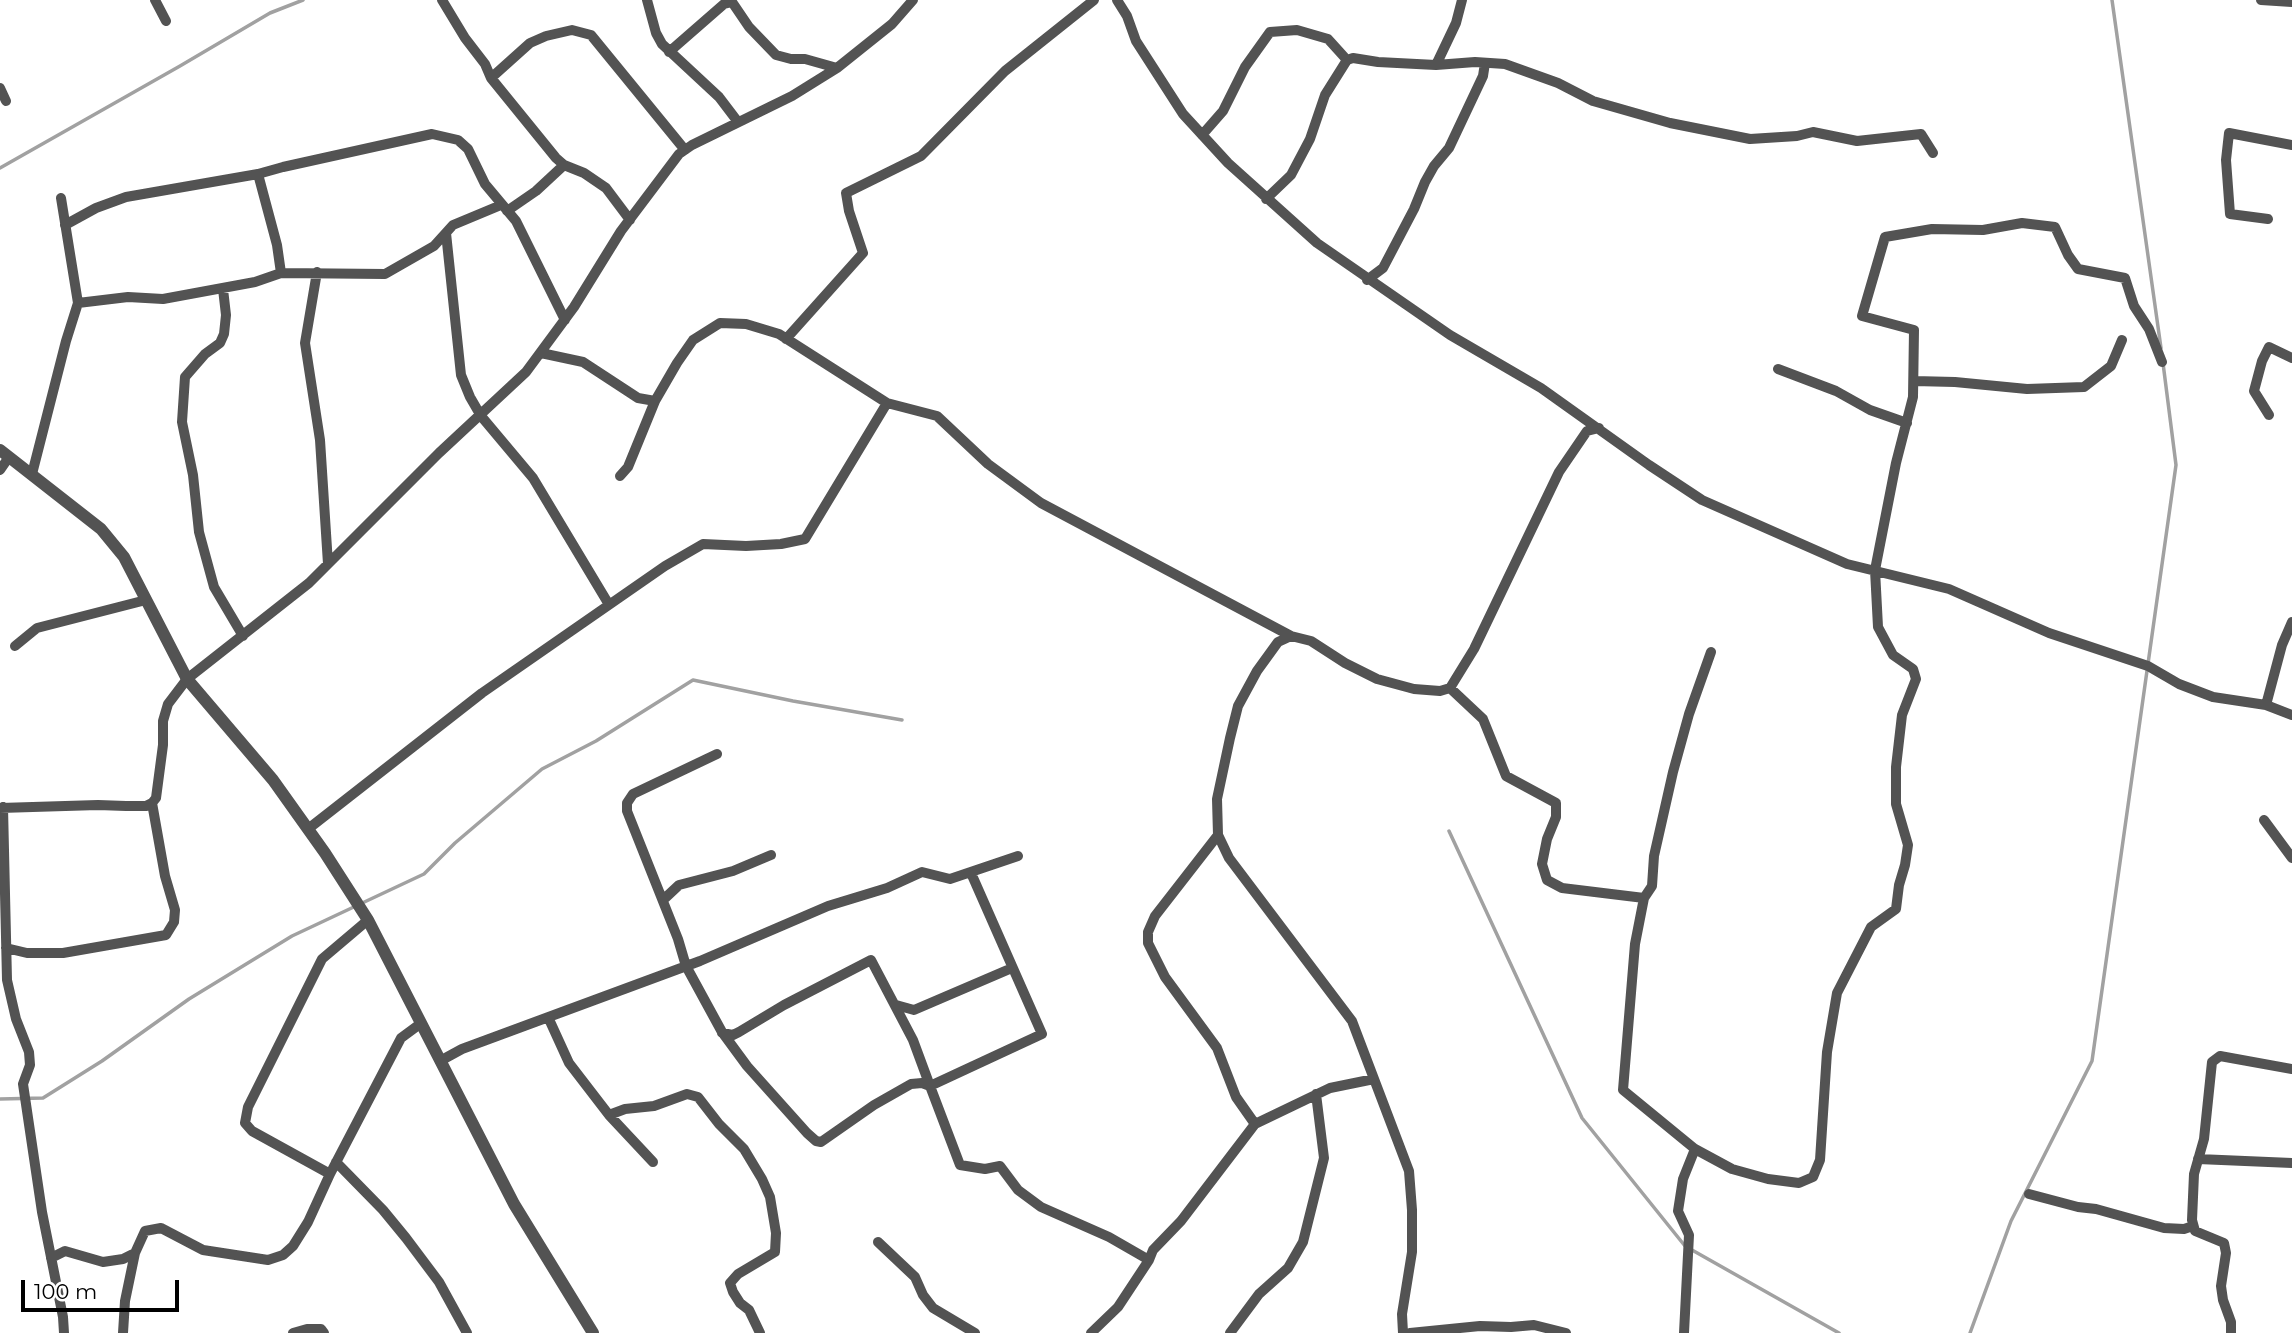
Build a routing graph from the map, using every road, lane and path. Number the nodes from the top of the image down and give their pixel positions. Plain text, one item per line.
1 (155, 0) edge
2 (442, 0) edge
3 (647, 0) edge
4 (914, 0) edge
5 (1094, 0) edge
6 (1117, 0) edge
7 (1462, 0) edge
8 (2261, 0) edge
9 (2292, 2) edge
10 (166, 21) dead end
11 (669, 52) junction
12 (1347, 60) junction
13 (1485, 63) junction
14 (1436, 65) junction
15 (837, 68) junction
16 (491, 78) junction
17 (0, 88) edge
18 (6, 101) dead end
19 (738, 122) junction
20 (1202, 135) junction
21 (2292, 145) edge
22 (685, 150) junction
23 (1933, 153) dead end
24 (564, 165) junction
25 (258, 174) junction
26 (61, 198) dead end
27 (1266, 199) junction
28 (504, 208) junction
29 (2267, 219) dead end
30 (630, 220) junction
31 (65, 225) junction
32 (446, 233) junction
33 (317, 272) junction
34 (281, 273) junction
35 (1367, 280) junction
36 (223, 289) junction
37 (78, 303) junction
38 (565, 320) junction
39 (786, 339) junction
40 (2122, 340) dead end
41 (541, 353) junction
42 (2292, 358) edge
43 (2162, 362) dead end
44 (1778, 369) dead end
45 (1914, 381) junction
46 (655, 401) junction
47 (887, 403) junction
48 (2269, 415) dead end
49 (481, 416) junction
50 (1582, 416) junction
51 (1907, 423) junction
52 (1599, 428) junction
53 (1587, 431) junction
54 (5, 454) edge
55 (0, 470) edge
56 (32, 474) junction
57 (620, 476) dead end
58 (328, 564) junction
59 (1875, 570) junction
60 (146, 600) junction
61 (608, 604) junction
62 (2292, 622) edge
63 (243, 636) junction
64 (1291, 636) junction
65 (15, 646) dead end
66 (1710, 652) dead end
67 (187, 678) junction
68 (1450, 688) junction
69 (2266, 705) junction
70 (2292, 715) edge
71 (717, 754) dead end
72 (152, 803) junction
73 (2, 807) edge
74 (2264, 820) dead end
75 (308, 829) junction
76 (1218, 835) junction
77 (771, 855) dead end
78 (1018, 856) dead end
79 (2292, 858) edge
80 (971, 873) junction
81 (1643, 898) junction
82 (663, 900) junction
83 (366, 916) junction
84 (4, 941) edge
85 (686, 967) junction
86 (1012, 968) junction
87 (896, 1005) junction
88 (548, 1017) junction
89 (421, 1024) junction
90 (722, 1032) junction
91 (440, 1061) junction
92 (2292, 1069) edge
93 (1374, 1079) junction
94 (930, 1086) junction
95 (1316, 1094) junction
96 (609, 1115) junction
97 (1255, 1124) junction
98 (1695, 1149) junction
99 (2198, 1159) junction
100 (335, 1162) junction
101 (653, 1162) dead end
102 (2292, 1163) edge
103 (330, 1174) junction
104 (2029, 1194) dead end
105 (2193, 1226) junction
106 (878, 1242) dead end
107 (135, 1253) junction
108 (51, 1258) junction
109 (1149, 1260) junction
110 (1517, 1330) edge
111 (64, 1333) edge
112 (123, 1333) edge
113 (293, 1333) edge
114 (324, 1333) edge
115 (467, 1333) edge
116 (593, 1333) edge
117 (760, 1333) edge
118 (975, 1333) edge
119 (1091, 1333) edge
120 (1230, 1333) edge
121 (1403, 1333) edge
122 (1410, 1333) edge
123 (1566, 1333) edge
124 (1684, 1333) edge
125 (2231, 1333) edge

1 - 10 street
2 - 16 street
3 - 11 street
4 - 15 street
5 - 39 street
6 - 20 street
7 - 14 street
8 - 9 street
11 - 15 street
11 - 19 street
12 - 14 street
12 - 20 street
12 - 27 street
13 - 14 street
13 - 23 street
13 - 35 street
15 - 19 street
16 - 22 street
16 - 24 street
17 - 18 street
19 - 22 street
20 - 27 street
21 - 29 street
22 - 30 street
24 - 28 street
24 - 30 street
25 - 28 street
25 - 31 street
25 - 34 street
26 - 31 street
27 - 35 street
28 - 32 street
28 - 38 street
30 - 38 street
31 - 37 street
32 - 33 street
32 - 49 street
33 - 34 street
33 - 58 street
34 - 36 street
35 - 50 street
36 - 37 street
36 - 63 street
37 - 56 street
38 - 41 street
39 - 46 street
39 - 47 street
40 - 45 street
41 - 46 street
41 - 49 street
42 - 48 street
43 - 45 street
44 - 51 street
45 - 51 street
46 - 57 street
47 - 61 street
47 - 64 street
49 - 58 street
49 - 61 street
50 - 52 street
50 - 53 street
51 - 59 street
52 - 53 street
52 - 59 street
53 - 68 street
54 - 55 street
54 - 56 street
56 - 60 street
58 - 63 street
59 - 69 street
59 - 98 street
60 - 65 street
60 - 67 street
61 - 75 street
62 - 69 street
63 - 67 street
64 - 68 street
64 - 76 street
66 - 81 street
67 - 72 street
67 - 75 street
68 - 81 street
69 - 70 street
71 - 82 street
72 - 73 street
72 - 84 street
73 - 84 street
74 - 79 street
75 - 83 street
76 - 93 street
76 - 97 street
77 - 82 street
78 - 80 street
80 - 85 street
80 - 86 street
81 - 98 street
82 - 85 street
83 - 89 street
83 - 103 street
84 - 108 street
85 - 88 street
85 - 90 street
86 - 87 street
86 - 94 street
87 - 90 street
87 - 94 street
88 - 91 street
88 - 96 street
89 - 91 street
89 - 100 street
90 - 94 street
91 - 116 street
92 - 99 street
93 - 95 street
93 - 121 street
94 - 109 street
95 - 97 street
95 - 120 street
96 - 101 street
96 - 117 street
97 - 109 street
98 - 124 street
99 - 102 street
99 - 105 street
100 - 103 street
100 - 115 street
103 - 107 street
104 - 105 street
105 - 125 street
106 - 118 street
107 - 108 street
107 - 112 street
108 - 111 street
109 - 119 street
110 - 122 street
110 - 123 street
113 - 114 street

